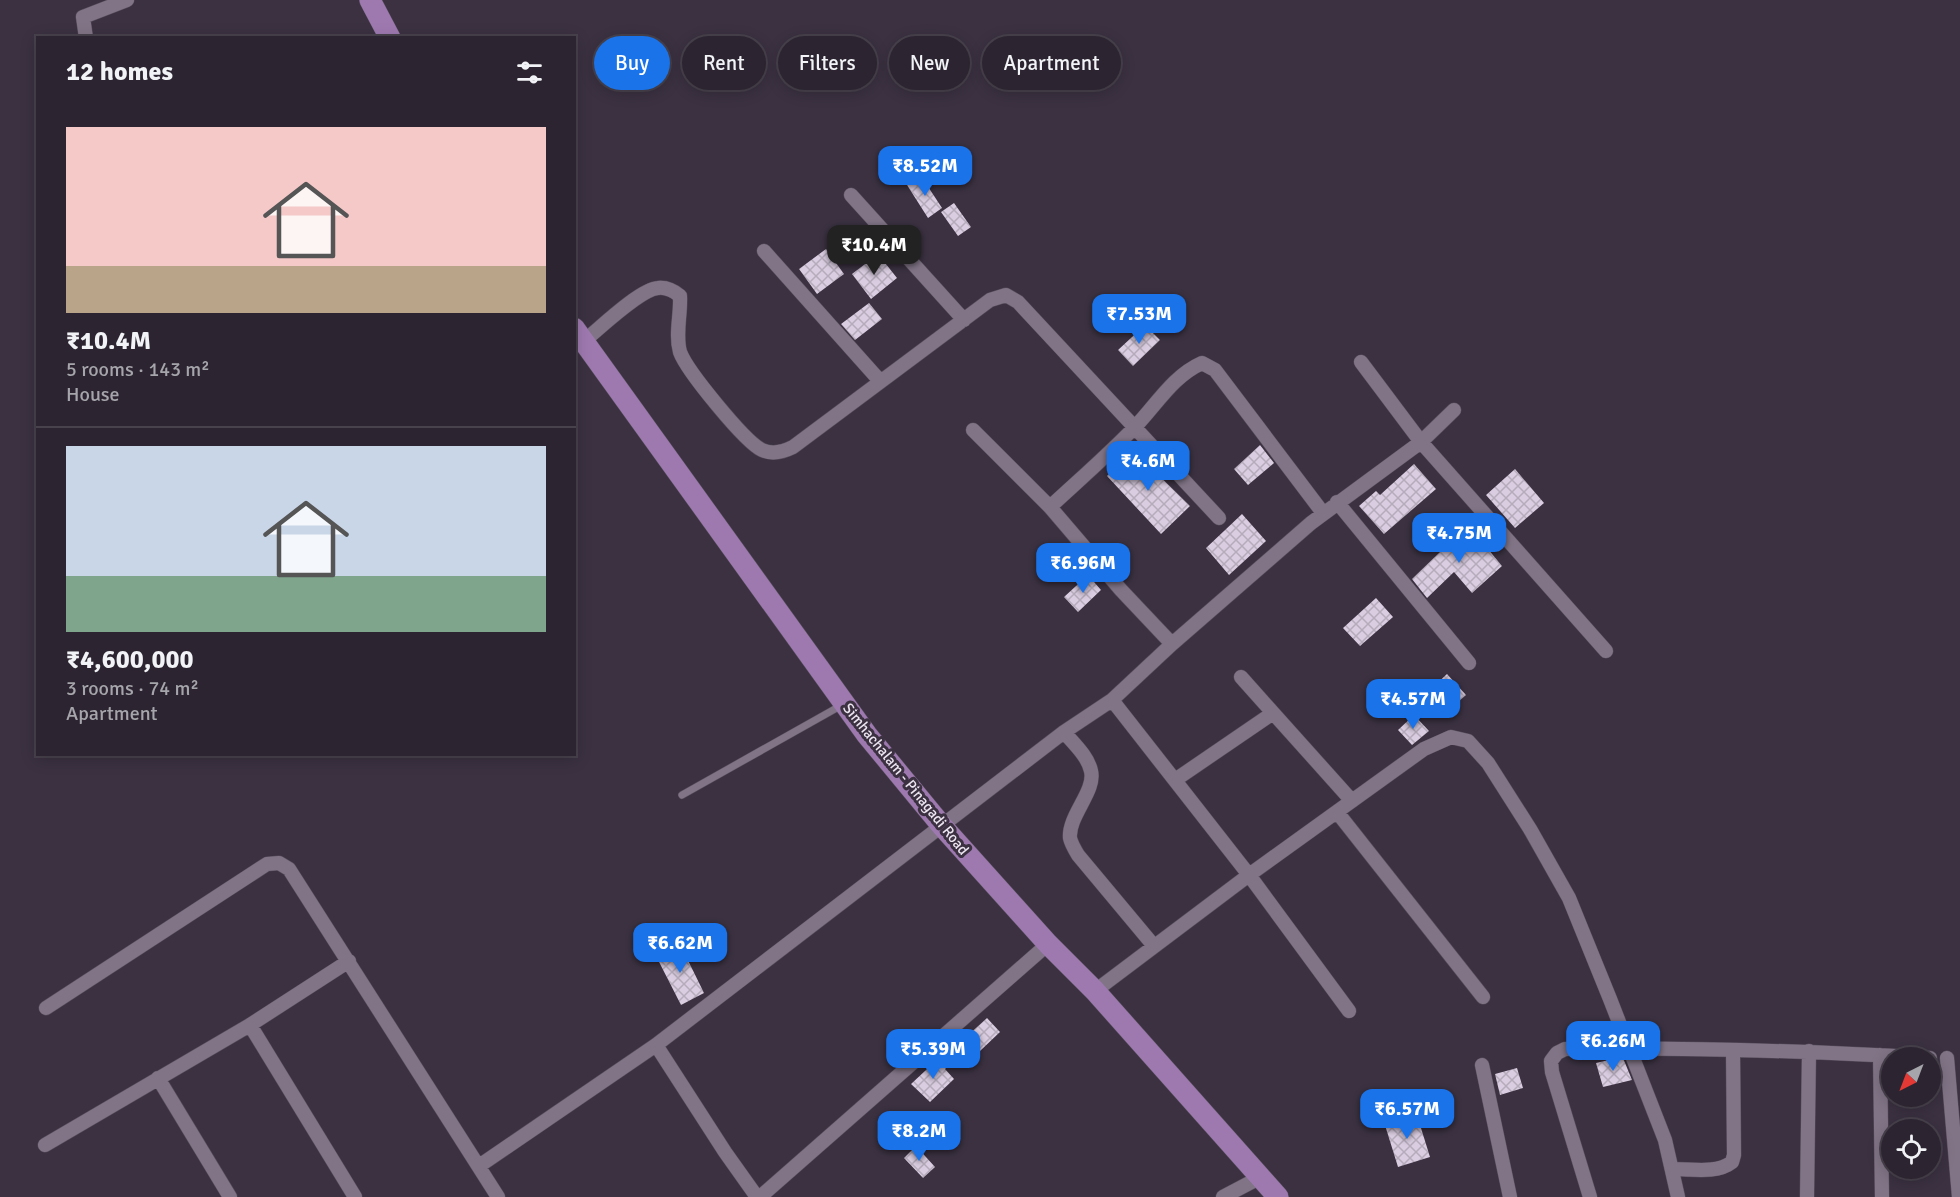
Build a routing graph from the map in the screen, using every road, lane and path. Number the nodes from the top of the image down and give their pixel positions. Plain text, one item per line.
1 (127, 0) edge
2 (370, 0) edge
3 (85, 36) edge
4 (389, 36) edge
5 (850, 195) dead end
6 (764, 251) dead end
7 (964, 320) junction
8 (579, 334) edge
9 (1361, 362) dead end
10 (880, 381) junction
11 (1454, 410) dead end
12 (1135, 427) junction
13 (974, 430) dead end
14 (1421, 442) junction
15 (1337, 502) junction
16 (1050, 507) junction
17 (1323, 513) junction
18 (1219, 518) dead end
19 (1172, 644) junction
20 (1606, 651) dead end
21 (1469, 663) dead end
22 (1241, 677) dead end
23 (1112, 700) junction
24 (844, 704) junction
25 (1273, 712) junction
26 (1064, 732) junction
27 (1175, 780) junction
28 (682, 795) dead end
29 (1352, 801) junction
30 (1337, 812) junction
31 (942, 826) junction
32 (1249, 875) junction
33 (1048, 944) junction
34 (1154, 946) junction
35 (349, 961) junction
36 (1095, 991) junction
37 (1483, 997) dead end
38 (46, 1008) dead end
39 (1349, 1011) dead end
40 (250, 1025) junction
41 (656, 1045) junction
42 (1630, 1048) junction
43 (1733, 1050) junction
44 (1809, 1051) junction
45 (1880, 1055) joint
46 (1954, 1059) edge
47 (1482, 1065) dead end
48 (158, 1078) junction
49 (45, 1145) dead end
50 (479, 1166) junction
51 (1673, 1168) junction
52 (1259, 1178) junction
53 (230, 1197) edge
54 (355, 1197) edge
55 (498, 1197) edge
56 (758, 1197) edge
57 (1223, 1197) edge
58 (1278, 1197) edge
59 (1510, 1197) edge
60 (1590, 1197) edge
61 (1678, 1197) edge
62 (1807, 1197) edge
63 (1882, 1197) edge
64 (1959, 1197) edge

1 - 3 street
2 - 4 main road
5 - 7 street
6 - 10 street
7 - 10 street
7 - 12 street
8 - 10 street
8 - 24 main road, Simhachalam - Pinagadi Road
9 - 14 street
11 - 14 street
12 - 16 street
12 - 17 street
12 - 18 street
13 - 16 street
14 - 15 street
14 - 20 street
15 - 17 street
15 - 21 street
16 - 19 street
17 - 19 street
19 - 23 street
22 - 25 street
23 - 26 street
23 - 27 street
24 - 28 lane
24 - 31 main road, Simhachalam - Pinagadi Road
25 - 27 street
25 - 29 street
26 - 31 street
26 - 34 street
27 - 32 street
29 - 30 street
29 - 42 street
30 - 32 street
30 - 37 street
31 - 33 main road, Simhachalam - Pinagadi Road
31 - 41 street
32 - 34 street
32 - 39 street
33 - 36 main road, Simhachalam - Pinagadi Road
33 - 56 street
34 - 36 street
35 - 38 street
35 - 40 street
35 - 50 street
36 - 52 main road, Simhachalam - Pinagadi Road
40 - 48 street
40 - 54 street
41 - 50 street
41 - 56 street
42 - 43 street
42 - 51 street
42 - 60 street
43 - 44 street
43 - 51 street
44 - 45 street
44 - 62 street
45 - 63 street
46 - 64 street
47 - 59 street
48 - 49 street
48 - 53 street
50 - 55 street
51 - 61 street
52 - 57 street
52 - 58 main road, Simhachalam - Pinagadi Road

